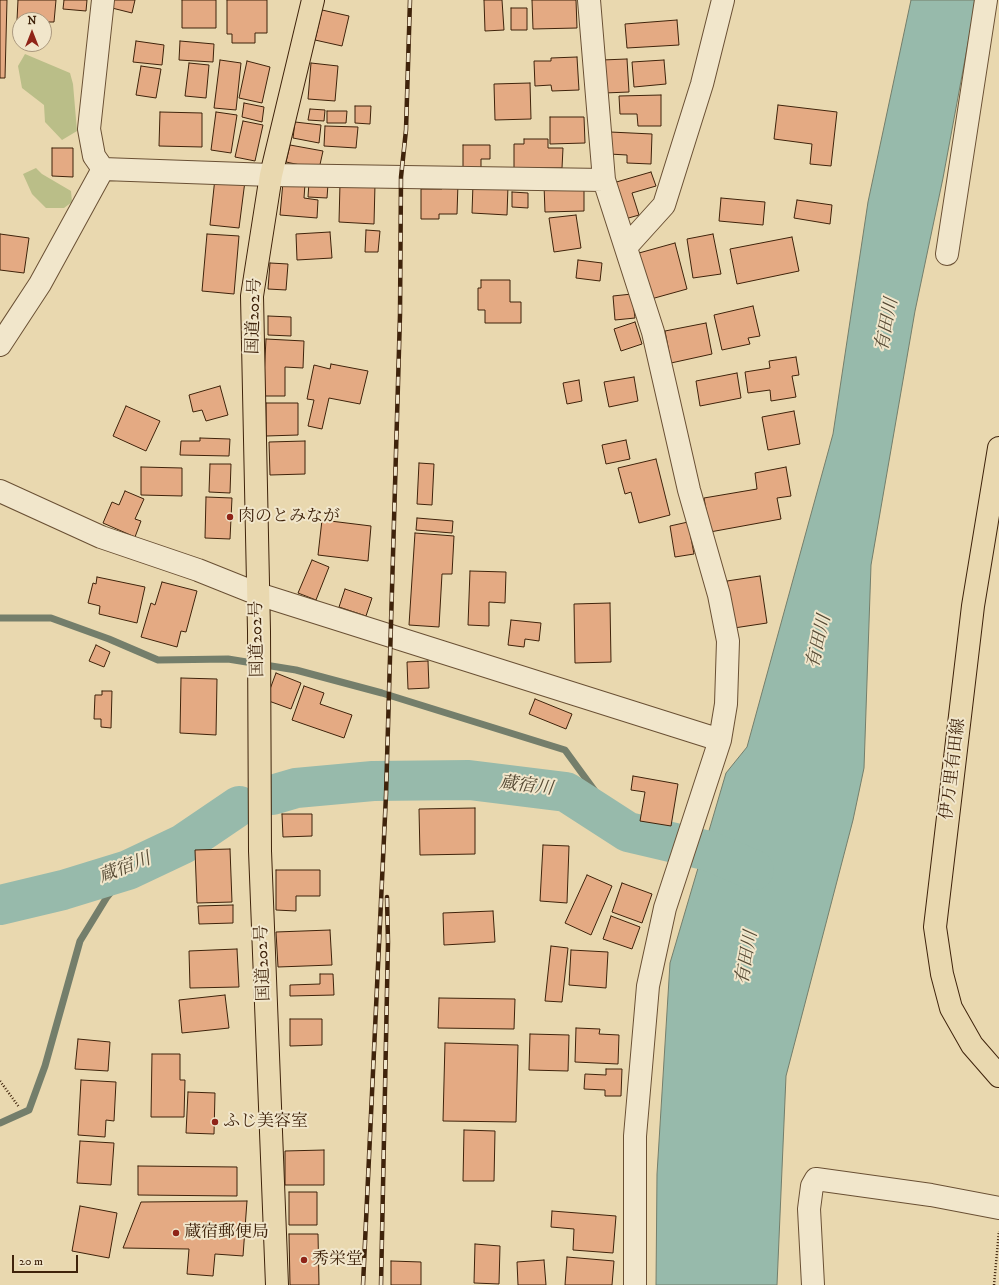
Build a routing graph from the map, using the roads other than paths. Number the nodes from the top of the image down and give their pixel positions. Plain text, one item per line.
1 (102, 0) edge
2 (313, 0) edge
3 (589, 0) edge
4 (723, 0) edge
5 (986, 0) edge
6 (103, 169) junction
7 (271, 175) junction
8 (604, 180) junction
9 (626, 247) junction
10 (947, 254) dead end
11 (0, 345) edge
12 (999, 448) edge
13 (0, 491) edge
14 (258, 594) junction
15 (720, 740) junction
16 (999, 1076) edge
17 (999, 1208) edge
18 (277, 1285) edge
19 (635, 1285) edge
20 (813, 1285) edge

1 - 6 street
2 - 7 main road, 国道202号
3 - 8 street
4 - 9 street
5 - 10 street
6 - 7 street
6 - 11 street
7 - 8 street
7 - 14 main road, 国道202号
8 - 9 street
9 - 15 street
12 - 16 main road, 伊万里有田線
13 - 14 street
14 - 15 street
14 - 18 main road, 国道202号
15 - 19 street
17 - 20 street

